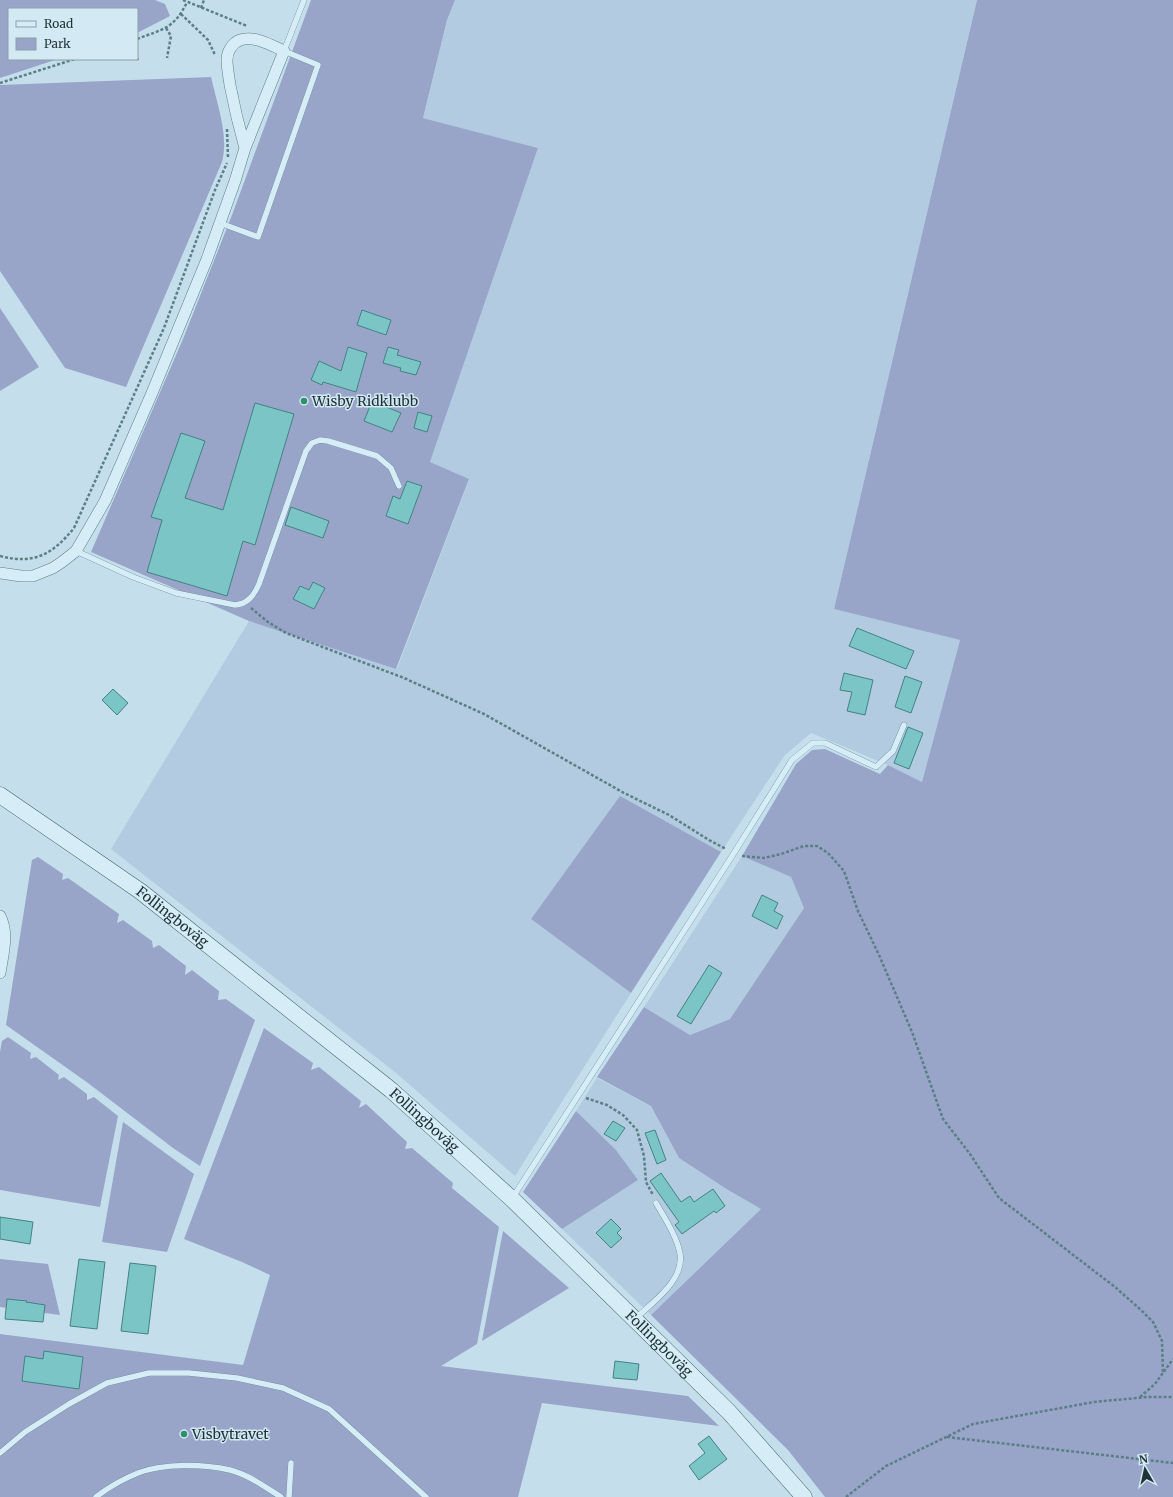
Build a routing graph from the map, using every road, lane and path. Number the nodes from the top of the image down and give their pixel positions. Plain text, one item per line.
1 (183, 0) edge
2 (204, 0) edge
3 (304, 0) edge
4 (187, 2) junction
5 (201, 8) junction
6 (181, 14) junction
7 (166, 28) junction
8 (254, 29) dead end
9 (138, 39) edge
10 (284, 51) junction
11 (167, 58) dead end
12 (72, 60) edge
13 (216, 61) dead end
14 (0, 83) edge
15 (227, 128) dead end
16 (245, 148) junction
17 (220, 223) junction
18 (399, 486) dead end
19 (76, 551) junction
20 (0, 556) edge
21 (0, 573) edge
22 (244, 603) junction
23 (904, 725) dead end
24 (0, 796) edge
25 (734, 853) junction
26 (0, 916) edge
27 (0, 973) edge
28 (578, 1096) junction
29 (512, 1199) junction
30 (656, 1202) joint
31 (634, 1319) junction
32 (1173, 1359) edge
33 (1163, 1373) junction
34 (1140, 1397) junction
35 (1173, 1397) edge
36 (947, 1437) junction
37 (0, 1453) edge
38 (291, 1463) dead end
39 (1173, 1463) edge
40 (96, 1497) edge
41 (281, 1497) edge
42 (290, 1497) edge
43 (426, 1497) edge
44 (804, 1497) edge
45 (846, 1497) edge

1 - 4 path
2 - 5 path
3 - 10 lane
4 - 5 path
4 - 6 path
5 - 8 path
6 - 7 path
6 - 13 path
7 - 9 path
7 - 11 path
10 - 16 street
10 - 16 street
10 - 17 lane
12 - 14 path
15 - 20 path
16 - 17 street
17 - 19 street
18 - 22 lane
19 - 21 street
19 - 22 lane
22 - 25 path
23 - 25 lane
24 - 29 main road, Follingboväg
25 - 28 lane
25 - 33 path
26 - 27 street
28 - 29 lane
28 - 30 path
29 - 31 main road, Follingboväg
30 - 31 lane
31 - 44 main road, Follingboväg
32 - 33 path
33 - 34 path
34 - 35 path
34 - 36 path
36 - 39 path
36 - 45 path
37 - 43 lane
38 - 42 lane
40 - 41 lane

